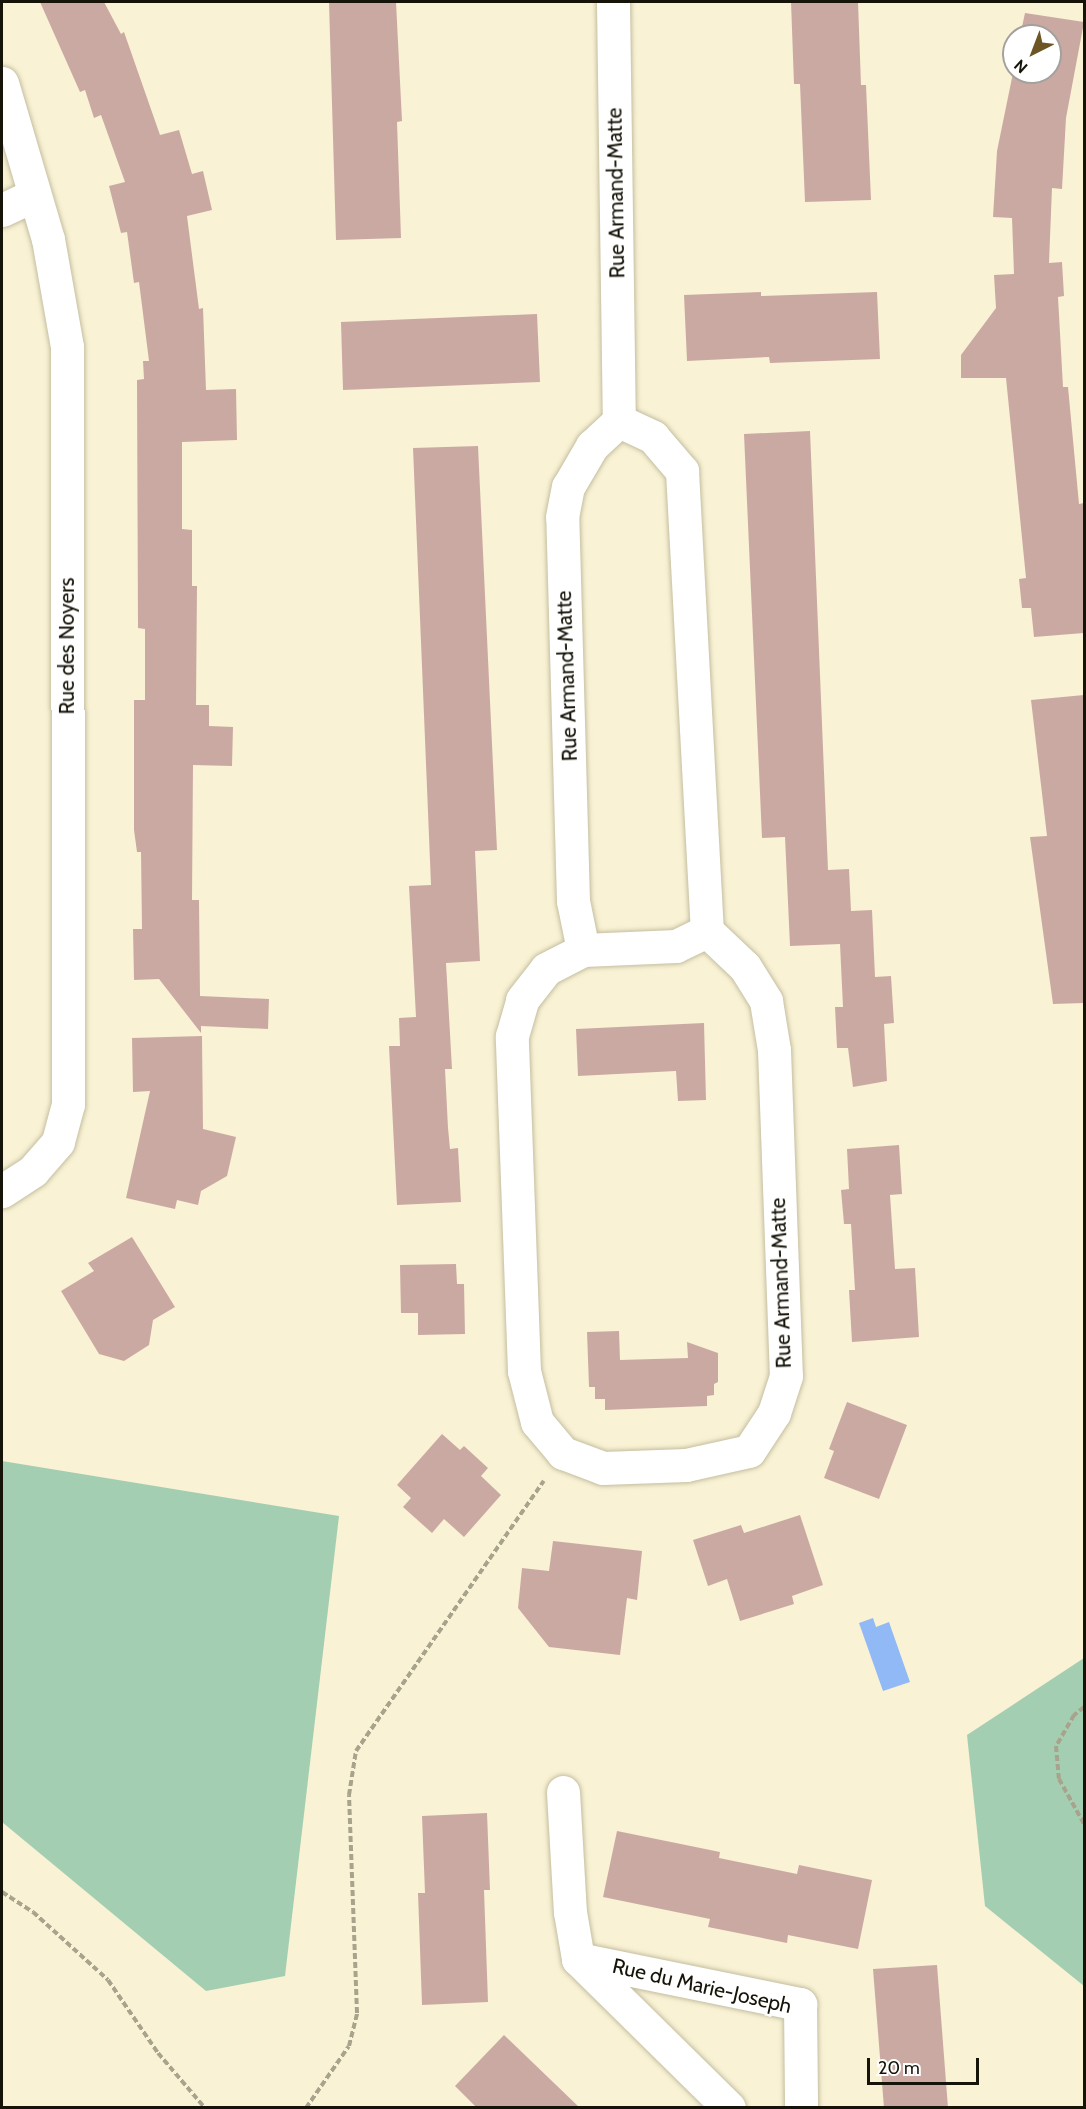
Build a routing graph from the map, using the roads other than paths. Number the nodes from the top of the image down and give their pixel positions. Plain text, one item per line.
1 (613, 2) edge
2 (2, 83) edge
3 (32, 196) junction
4 (2, 210) edge
5 (619, 421) junction
6 (707, 931) junction
7 (583, 950) junction
8 (2, 1191) edge
9 (563, 1792) dead end
10 (578, 1959) junction
11 (729, 2108) edge
12 (801, 2108) edge

1 - 5 street, Rue Armand-Matte
2 - 3 street, Rue des Noyers
3 - 4 street
3 - 8 street, Rue des Noyers
5 - 6 street
5 - 7 street, Rue Armand-Matte
6 - 7 street, Rue Armand-Matte
6 - 7 street, Rue Armand-Matte
9 - 10 street
10 - 11 street, Rue du Marie-Joseph
10 - 12 street, Rue du Marie-Joseph

